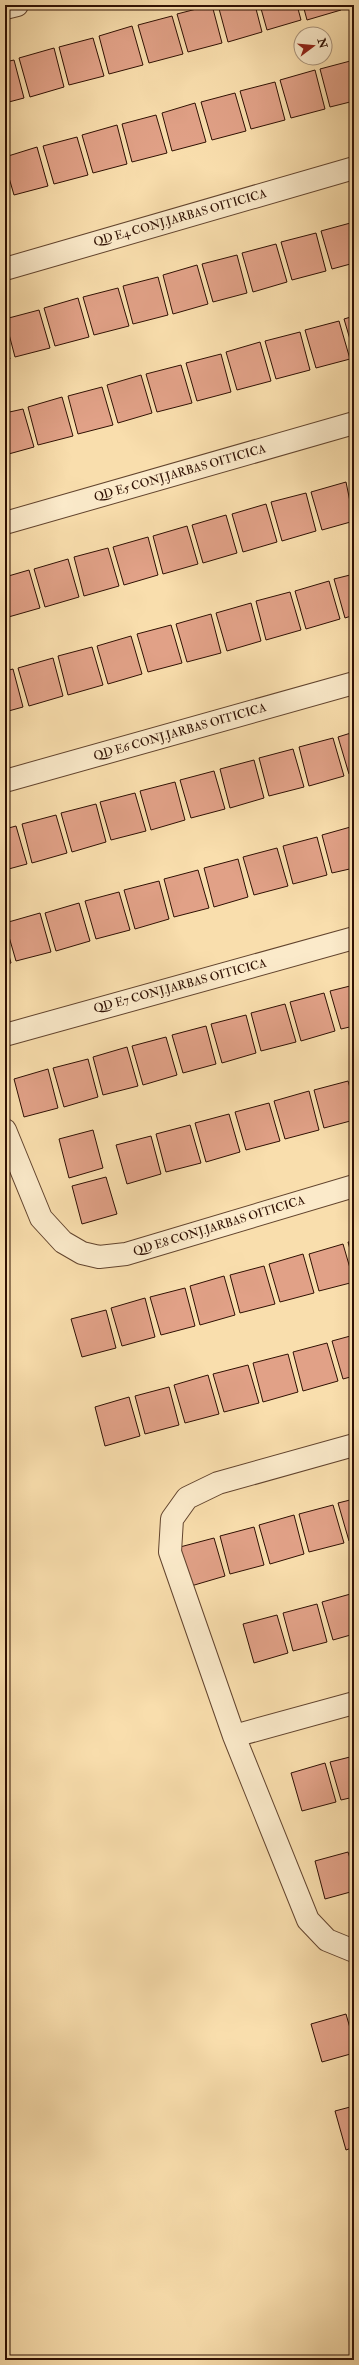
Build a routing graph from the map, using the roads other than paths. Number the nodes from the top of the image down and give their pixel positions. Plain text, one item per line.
1 (17, 5) edge
2 (5, 8) edge
3 (354, 168) edge
4 (5, 269) edge
5 (354, 423) edge
6 (5, 523) edge
7 (354, 684) edge
8 (5, 781) edge
9 (354, 938) edge
10 (5, 1034) edge
11 (5, 1130) edge
12 (354, 1186) edge
13 (354, 1445) edge
14 (354, 1703) edge
15 (234, 1736) junction
16 (353, 1951) edge

1 - 2 street
3 - 4 street, QD E4 CONJ.JARBAS OITICICA
5 - 6 street, QD E5 CONJ.JARBAS OITICICA
7 - 8 street, QD E6 CONJ.JARBAS OITICICA
9 - 10 street, QD E7 CONJ.JARBAS OITICICA
11 - 12 street, QD E8 CONJ.JARBAS OITICICA
13 - 15 street
14 - 15 street
15 - 16 street

